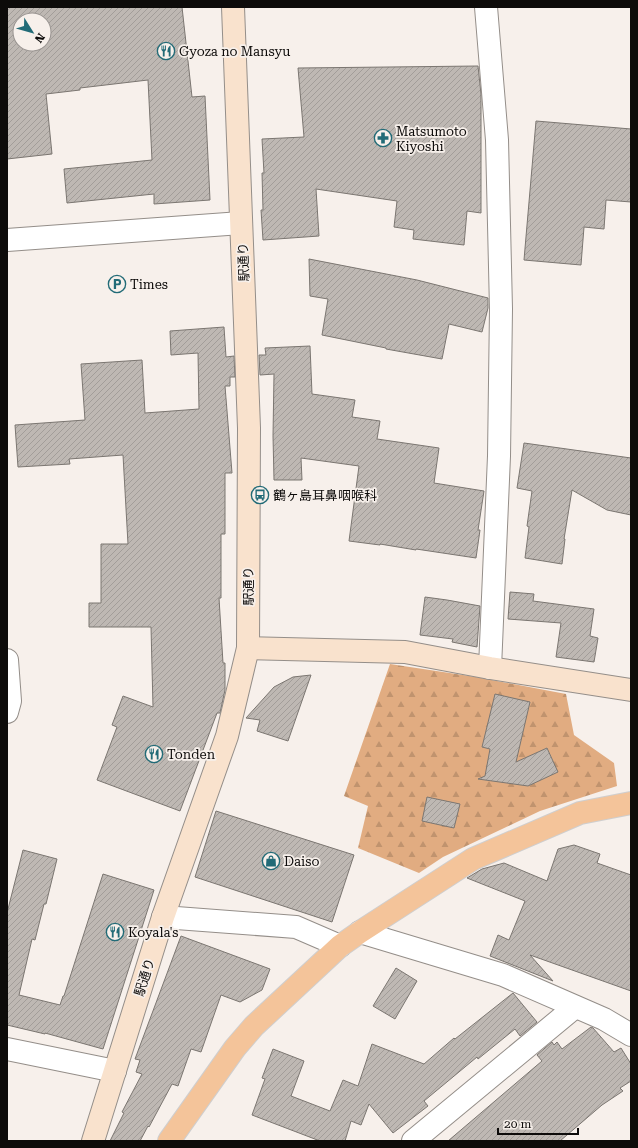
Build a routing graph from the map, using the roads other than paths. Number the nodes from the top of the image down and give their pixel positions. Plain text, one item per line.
1 (233, 7) edge
2 (486, 7) edge
3 (241, 223) junction
4 (7, 240) edge
5 (248, 648) junction
6 (7, 660) edge
7 (490, 668) junction
8 (631, 690) edge
9 (7, 712) edge
10 (631, 803) edge
11 (162, 917) junction
12 (360, 932) junction
13 (340, 946) junction
14 (574, 1006) junction
15 (631, 1035) edge
16 (7, 1049) edge
17 (115, 1071) junction
18 (93, 1141) edge
19 (169, 1141) edge
20 (413, 1141) edge

1 - 3 street, 駅通り
2 - 7 street
3 - 4 street
3 - 5 street, 駅通り
5 - 7 street
5 - 11 street, 駅通り
6 - 9 street
7 - 8 street
10 - 12 main road
11 - 13 street
11 - 17 street, 駅通り
12 - 13 main road
12 - 14 street
13 - 19 main road
14 - 15 street
14 - 20 street
16 - 17 street
17 - 18 street, 駅通り

